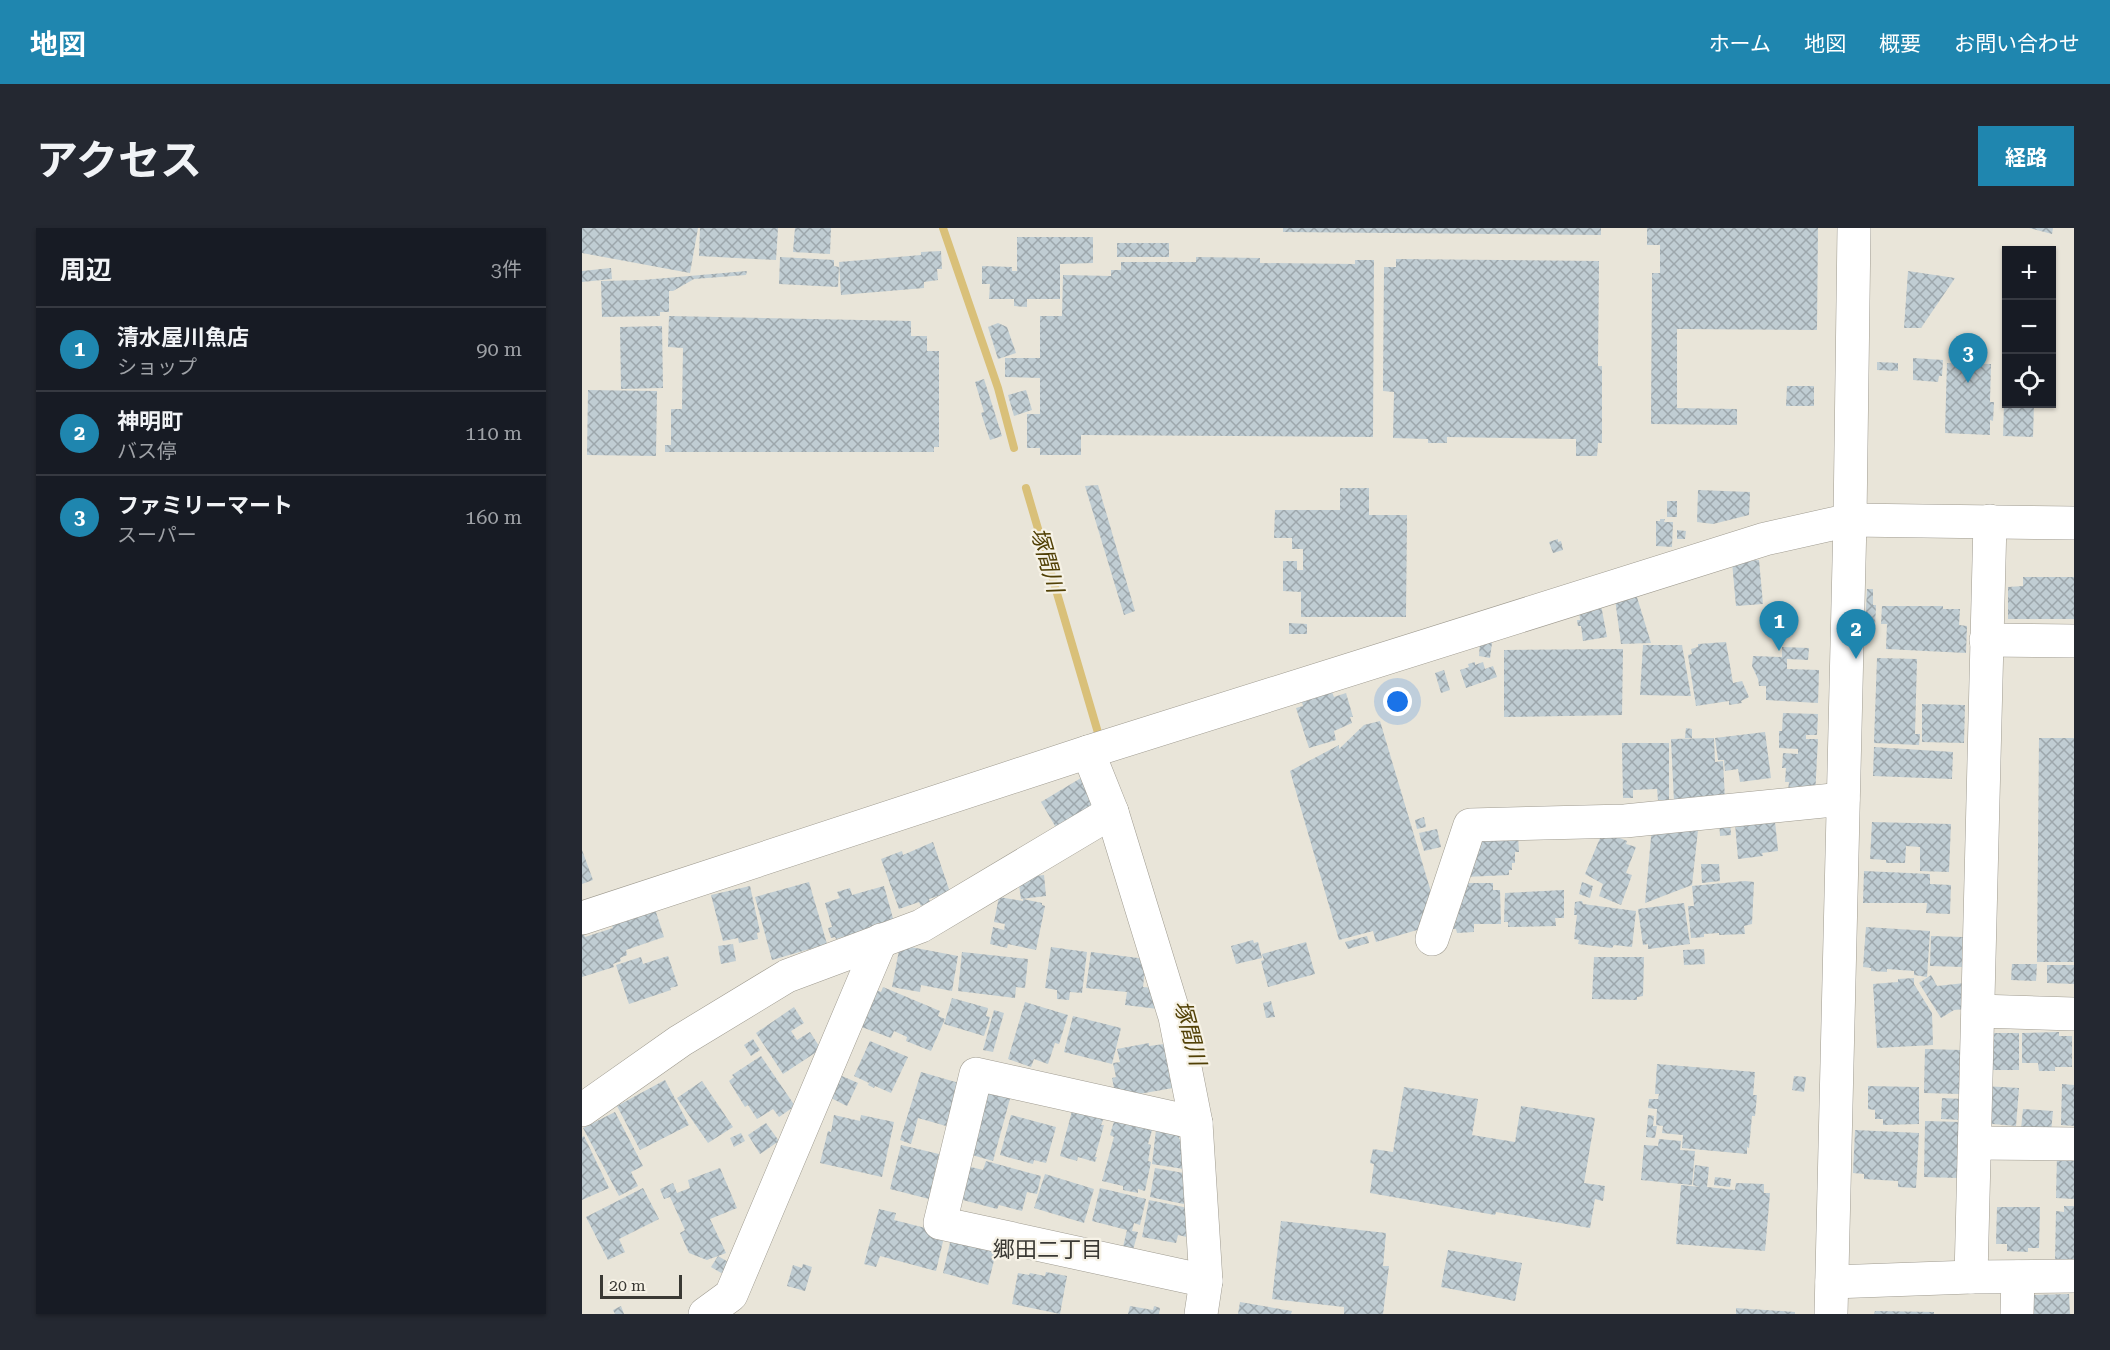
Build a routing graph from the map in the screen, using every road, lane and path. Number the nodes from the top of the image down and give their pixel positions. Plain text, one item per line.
1 (1854, 228) edge
2 (1850, 520) junction
3 (1990, 521) junction
4 (2074, 524) edge
5 (1986, 640) junction
6 (2074, 642) edge
7 (1088, 752) junction
8 (1843, 799) junction
9 (1112, 812) junction
10 (582, 918) edge
11 (1432, 939) dead end
12 (881, 940) junction
13 (1978, 1011) junction
14 (2074, 1014) edge
15 (582, 1110) edge
16 (1196, 1123) junction
17 (1975, 1143) junction
18 (2074, 1144) edge
19 (2074, 1276) edge
20 (1971, 1277) junction
21 (2018, 1277) junction
22 (1206, 1281) junction
23 (1832, 1298) edge
24 (705, 1314) edge
25 (1202, 1314) edge
26 (2017, 1314) edge

1 - 2 street
2 - 3 street
2 - 7 street
2 - 8 street
3 - 4 street
3 - 5 street
5 - 6 street
5 - 13 street
7 - 9 street
7 - 10 street
8 - 11 street
8 - 23 street
9 - 12 street
9 - 16 street
12 - 15 street
12 - 24 street
13 - 14 street
13 - 17 street
16 - 22 street
16 - 22 street
17 - 18 street
17 - 20 street
19 - 21 street
20 - 21 street
20 - 23 street
21 - 26 street
22 - 25 street

